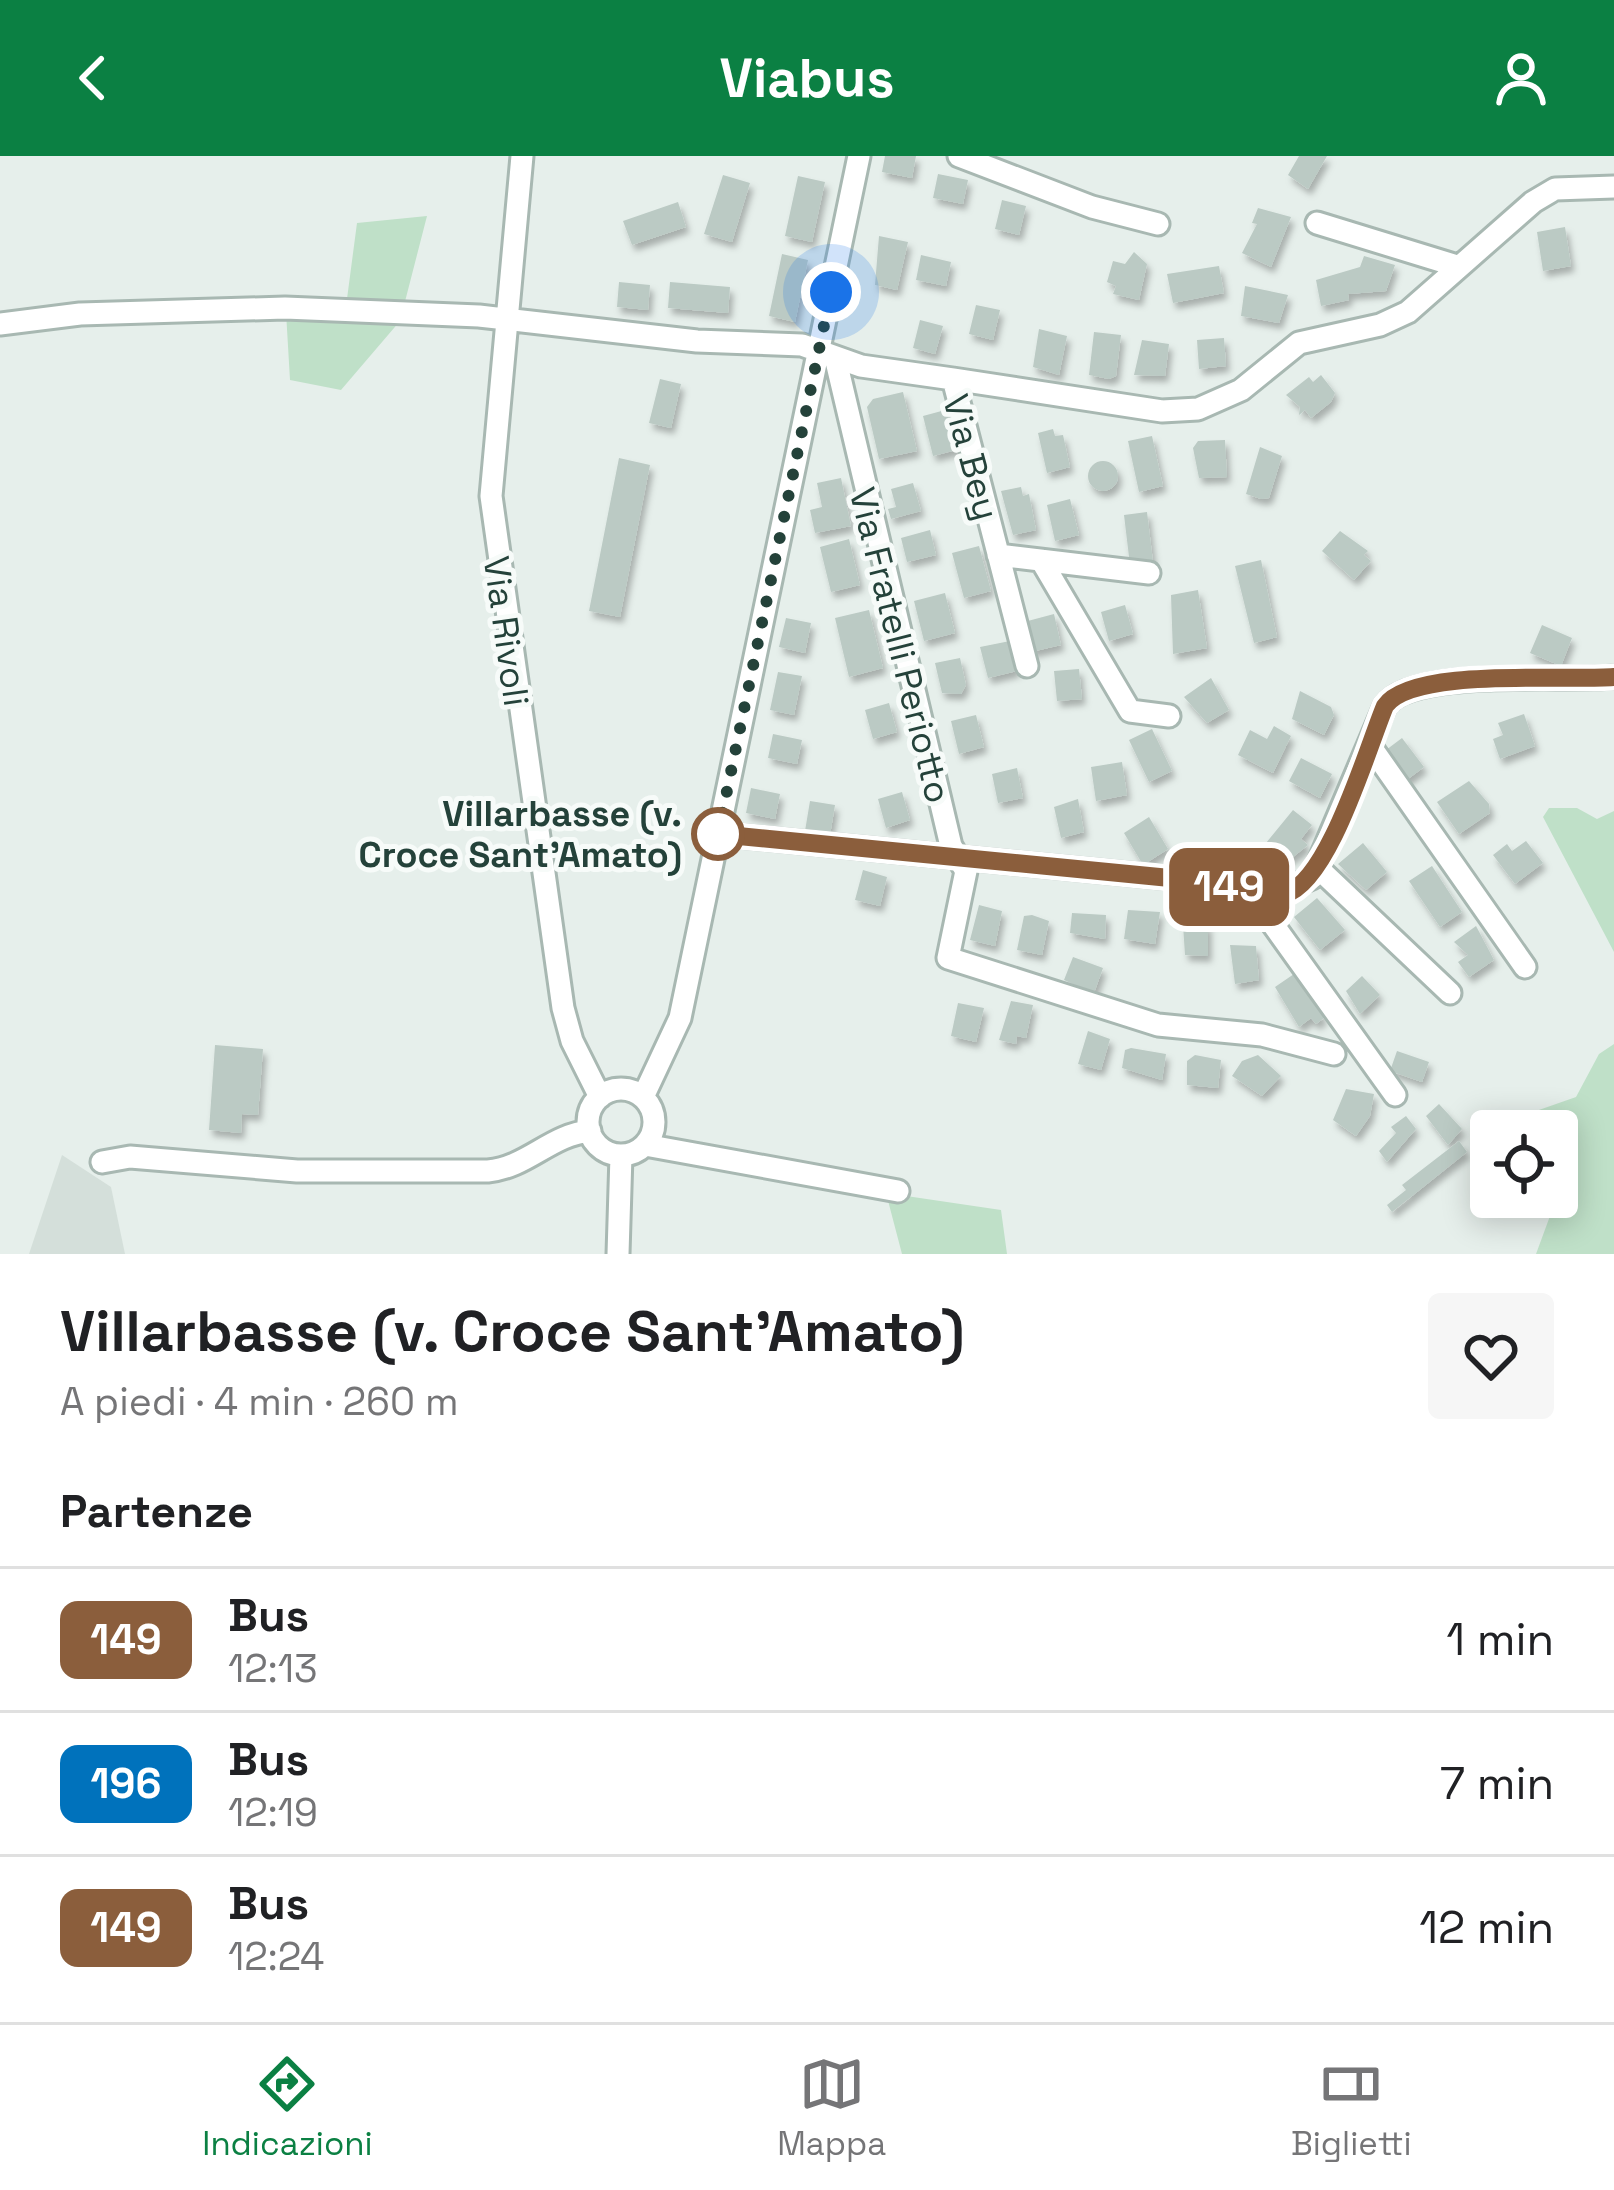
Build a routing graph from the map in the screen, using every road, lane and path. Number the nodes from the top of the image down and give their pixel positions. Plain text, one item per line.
1 (522, 156) edge
2 (859, 156) edge
3 (958, 156) edge
4 (1614, 188) edge
5 (1317, 223) dead end
6 (1158, 224) dead end
7 (1457, 266) junction
8 (505, 319) junction
9 (0, 324) edge
10 (828, 356) junction
11 (953, 380) junction
12 (998, 555) junction
13 (1041, 560) junction
14 (1149, 573) dead end
15 (1027, 666) dead end
16 (1614, 677) edge
17 (1169, 716) dead end
18 (1369, 744) junction
19 (718, 834) junction
20 (958, 859) junction
21 (1318, 868) junction
22 (1252, 895) junction
23 (1525, 967) dead end
24 (1450, 993) dead end
25 (1334, 1054) dead end
26 (1395, 1096) dead end
27 (601, 1097) junction
28 (643, 1097) junction
29 (590, 1131) junction
30 (645, 1144) junction
31 (621, 1155) junction
32 (102, 1162) dead end
33 (898, 1190) dead end
34 (618, 1254) edge

1 - 8 street, Via Rivoli
2 - 10 street
3 - 6 street
4 - 7 street
5 - 7 street
7 - 11 street
8 - 9 street, Via Bey
8 - 10 street, Via Bey
8 - 27 street, Via Rivoli
10 - 11 street, Via Bey
10 - 19 street
10 - 20 street, Via Fratelli Periotto
11 - 12 street, Via Bey
12 - 13 street
12 - 15 street, Via Bey
13 - 14 street
13 - 17 street
16 - 18 street
18 - 21 street
18 - 23 street
19 - 20 street
19 - 28 street
20 - 22 street
20 - 25 street, Via Fratelli Periotto
21 - 22 street
21 - 24 street
22 - 26 street
27 - 28 street
27 - 29 street
28 - 30 street
29 - 31 street
29 - 32 street
30 - 31 street
30 - 33 street
31 - 34 street

